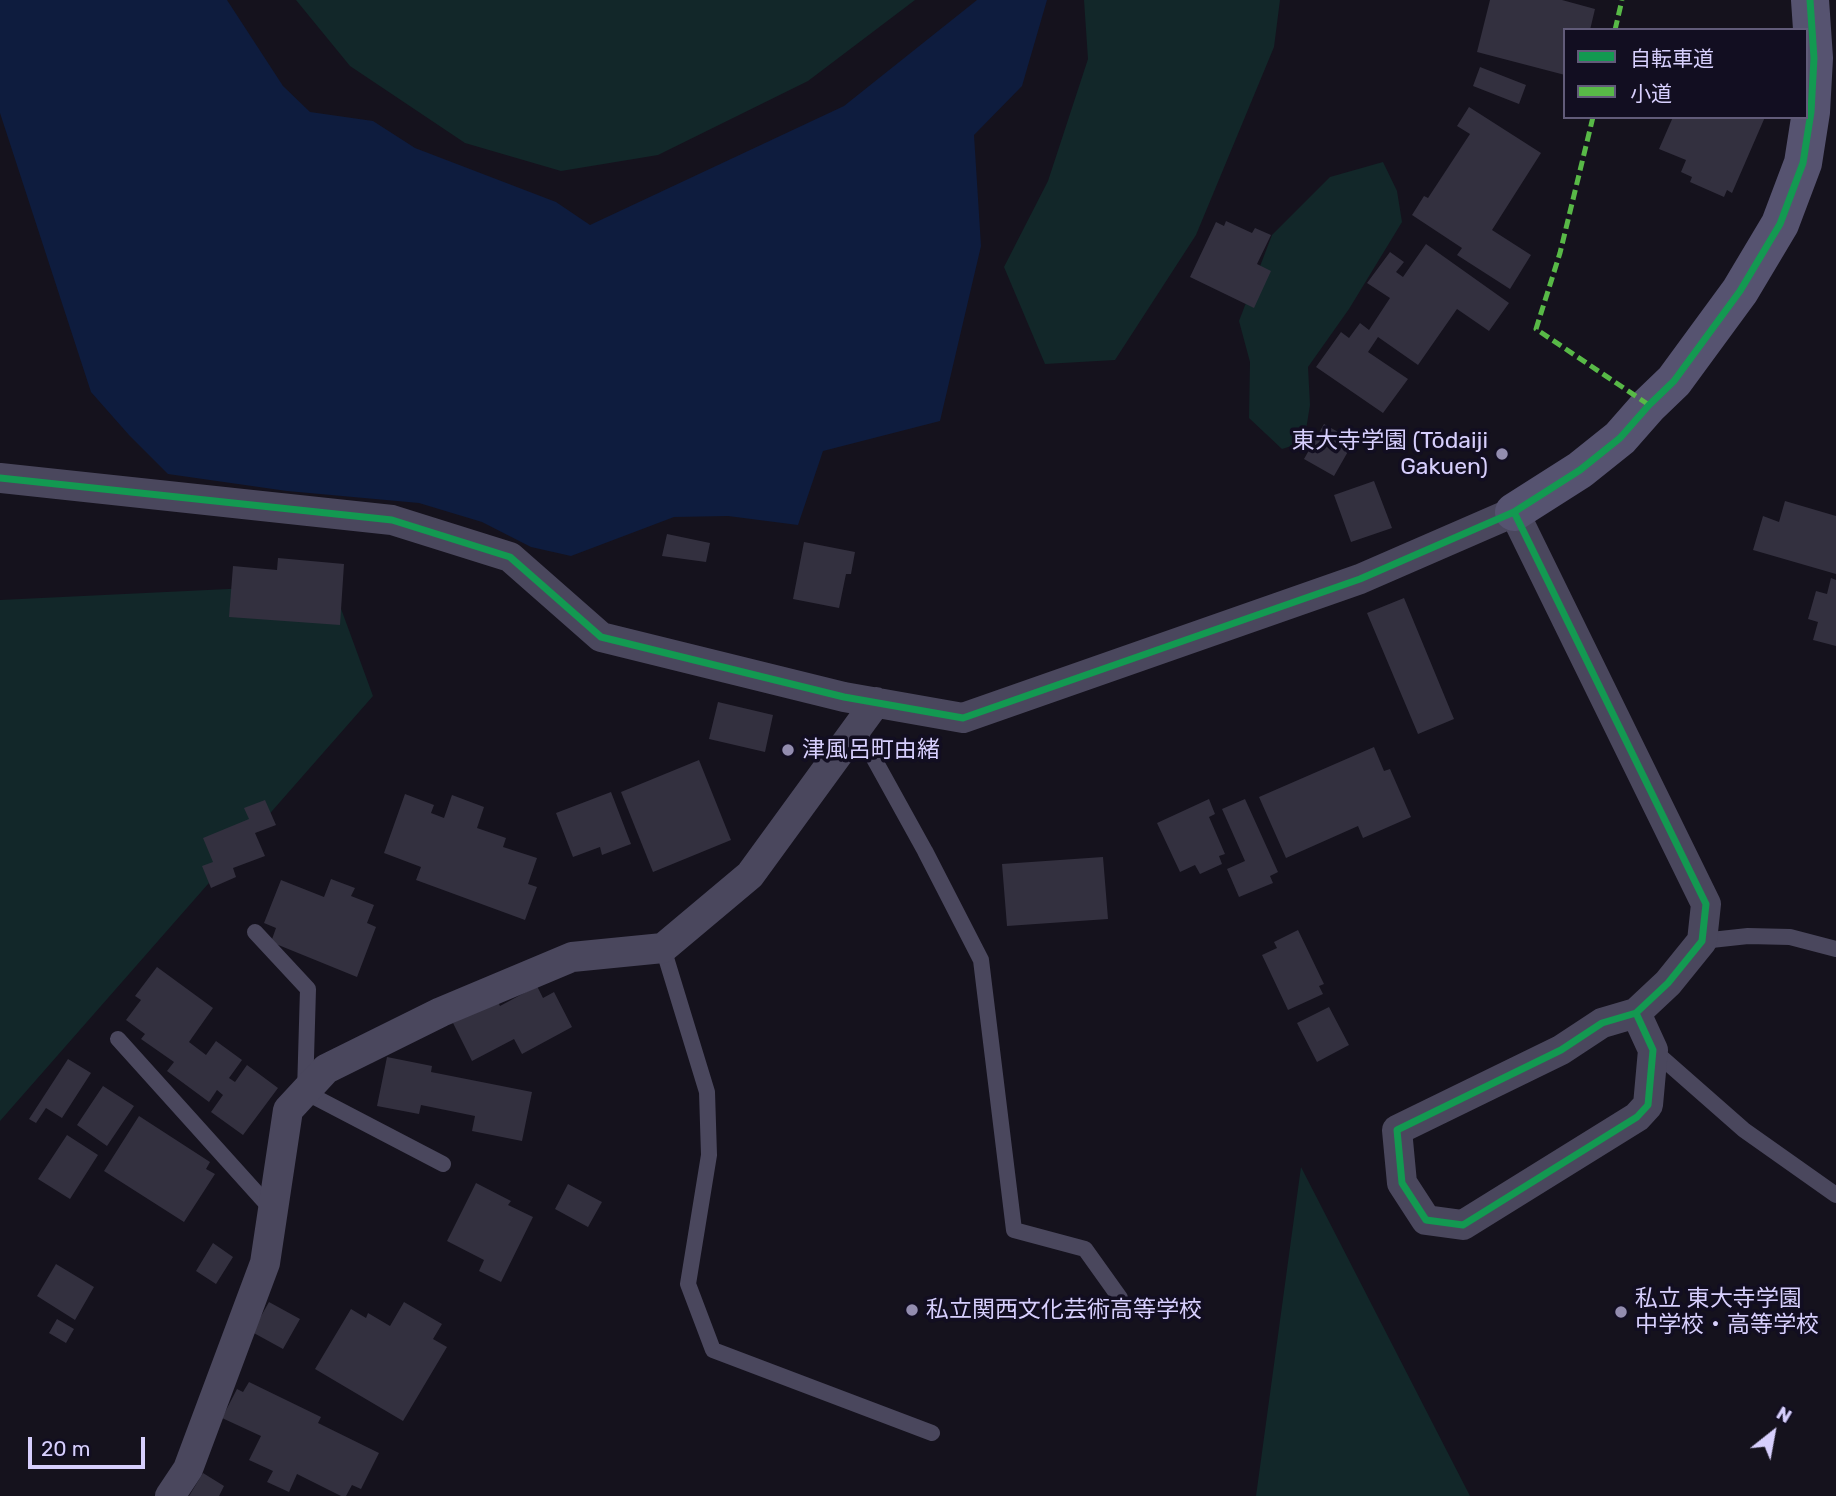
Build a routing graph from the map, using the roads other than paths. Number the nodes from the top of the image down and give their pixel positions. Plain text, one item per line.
1 (1810, 0) edge
2 (0, 478) edge
3 (1514, 512) junction
4 (876, 702) junction
5 (857, 728) junction
6 (255, 932) dead end
7 (1702, 941) junction
8 (663, 948) junction
9 (1836, 949) edge
10 (1636, 1013) junction
11 (118, 1039) dead end
12 (1653, 1050) junction
13 (305, 1092) junction
14 (443, 1164) dead end
15 (1836, 1195) edge
16 (273, 1210) junction
17 (1120, 1298) dead end
18 (932, 1433) dead end
19 (170, 1496) edge

1 - 3 street
2 - 4 street
3 - 4 street
3 - 7 street
4 - 5 street
5 - 8 street
5 - 17 lane
6 - 13 lane
7 - 9 lane
7 - 10 street
8 - 13 street
8 - 18 lane
10 - 12 street
10 - 12 street
11 - 16 lane
12 - 15 lane
13 - 14 lane
13 - 16 street
16 - 19 street

